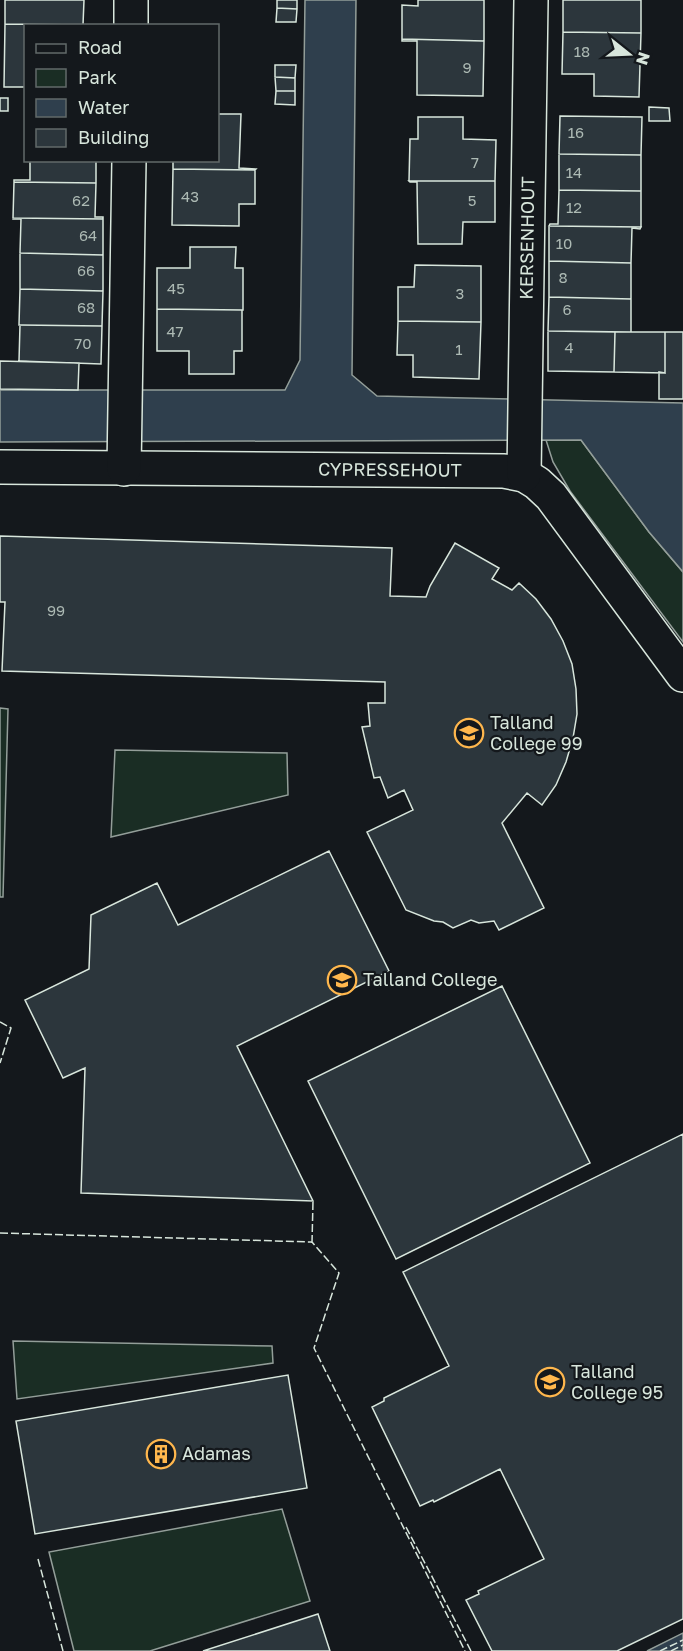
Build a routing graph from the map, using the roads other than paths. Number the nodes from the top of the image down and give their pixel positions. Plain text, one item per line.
1 (131, 0) edge
2 (531, 0) edge
3 (131, 24) edge
4 (129, 162) edge
5 (124, 457) junction
6 (523, 464) junction
7 (0, 467) edge
8 (683, 675) edge

1 - 3 street
2 - 6 street, KERSENHOUT
4 - 5 street
5 - 6 street, CYPRESSEHOUT
5 - 7 street, CYPRESSEHOUT
6 - 8 street, CYPRESSEHOUT

